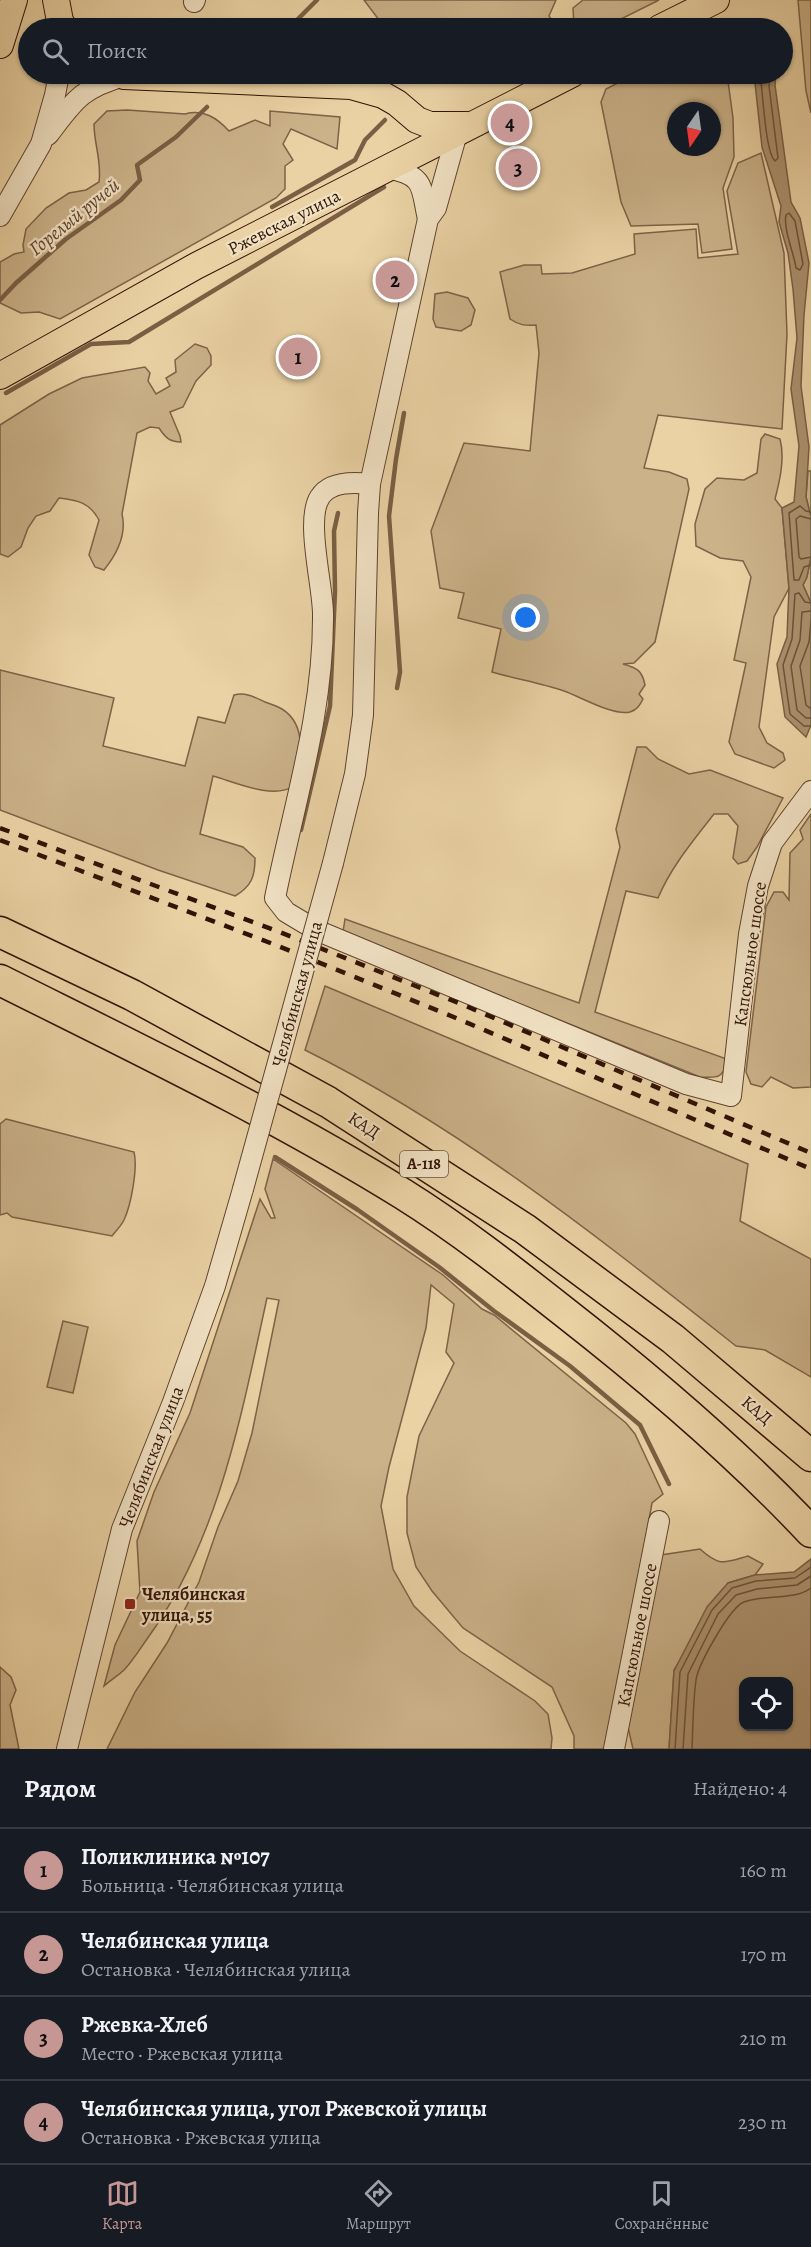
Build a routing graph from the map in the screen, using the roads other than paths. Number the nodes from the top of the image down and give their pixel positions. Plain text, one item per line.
1 (14, 0) edge
2 (716, 0) edge
3 (680, 18) edge
4 (0, 45) edge
5 (57, 84) edge
6 (100, 84) edge
7 (309, 84) edge
8 (552, 84) edge
9 (464, 129) junction
10 (40, 144) junction
11 (389, 169) junction
12 (0, 216) edge
13 (428, 219) junction
14 (0, 376) edge
15 (370, 484) junction
16 (811, 791) edge
17 (0, 932) edge
18 (0, 980) edge
19 (811, 1456) edge
20 (658, 1521) dead end
21 (811, 1532) edge
22 (67, 1749) edge
23 (614, 1749) edge

1 - 4 main road
2 - 3 main road
5 - 10 street
6 - 10 street
7 - 9 main road
8 - 9 main road, Ржевская улица
9 - 11 main road, Ржевская улица
9 - 13 street, Челябинская улица
10 - 12 street
11 - 13 street, Челябинская улица
11 - 14 main road, Ржевская улица
13 - 15 street, Челябинская улица
15 - 16 street, Капсюльное шоссе
15 - 22 street, Челябинская улица, bridge
17 - 19 highway, КАД / А-118
18 - 21 highway, А-118
20 - 23 street, Капсюльное шоссе

